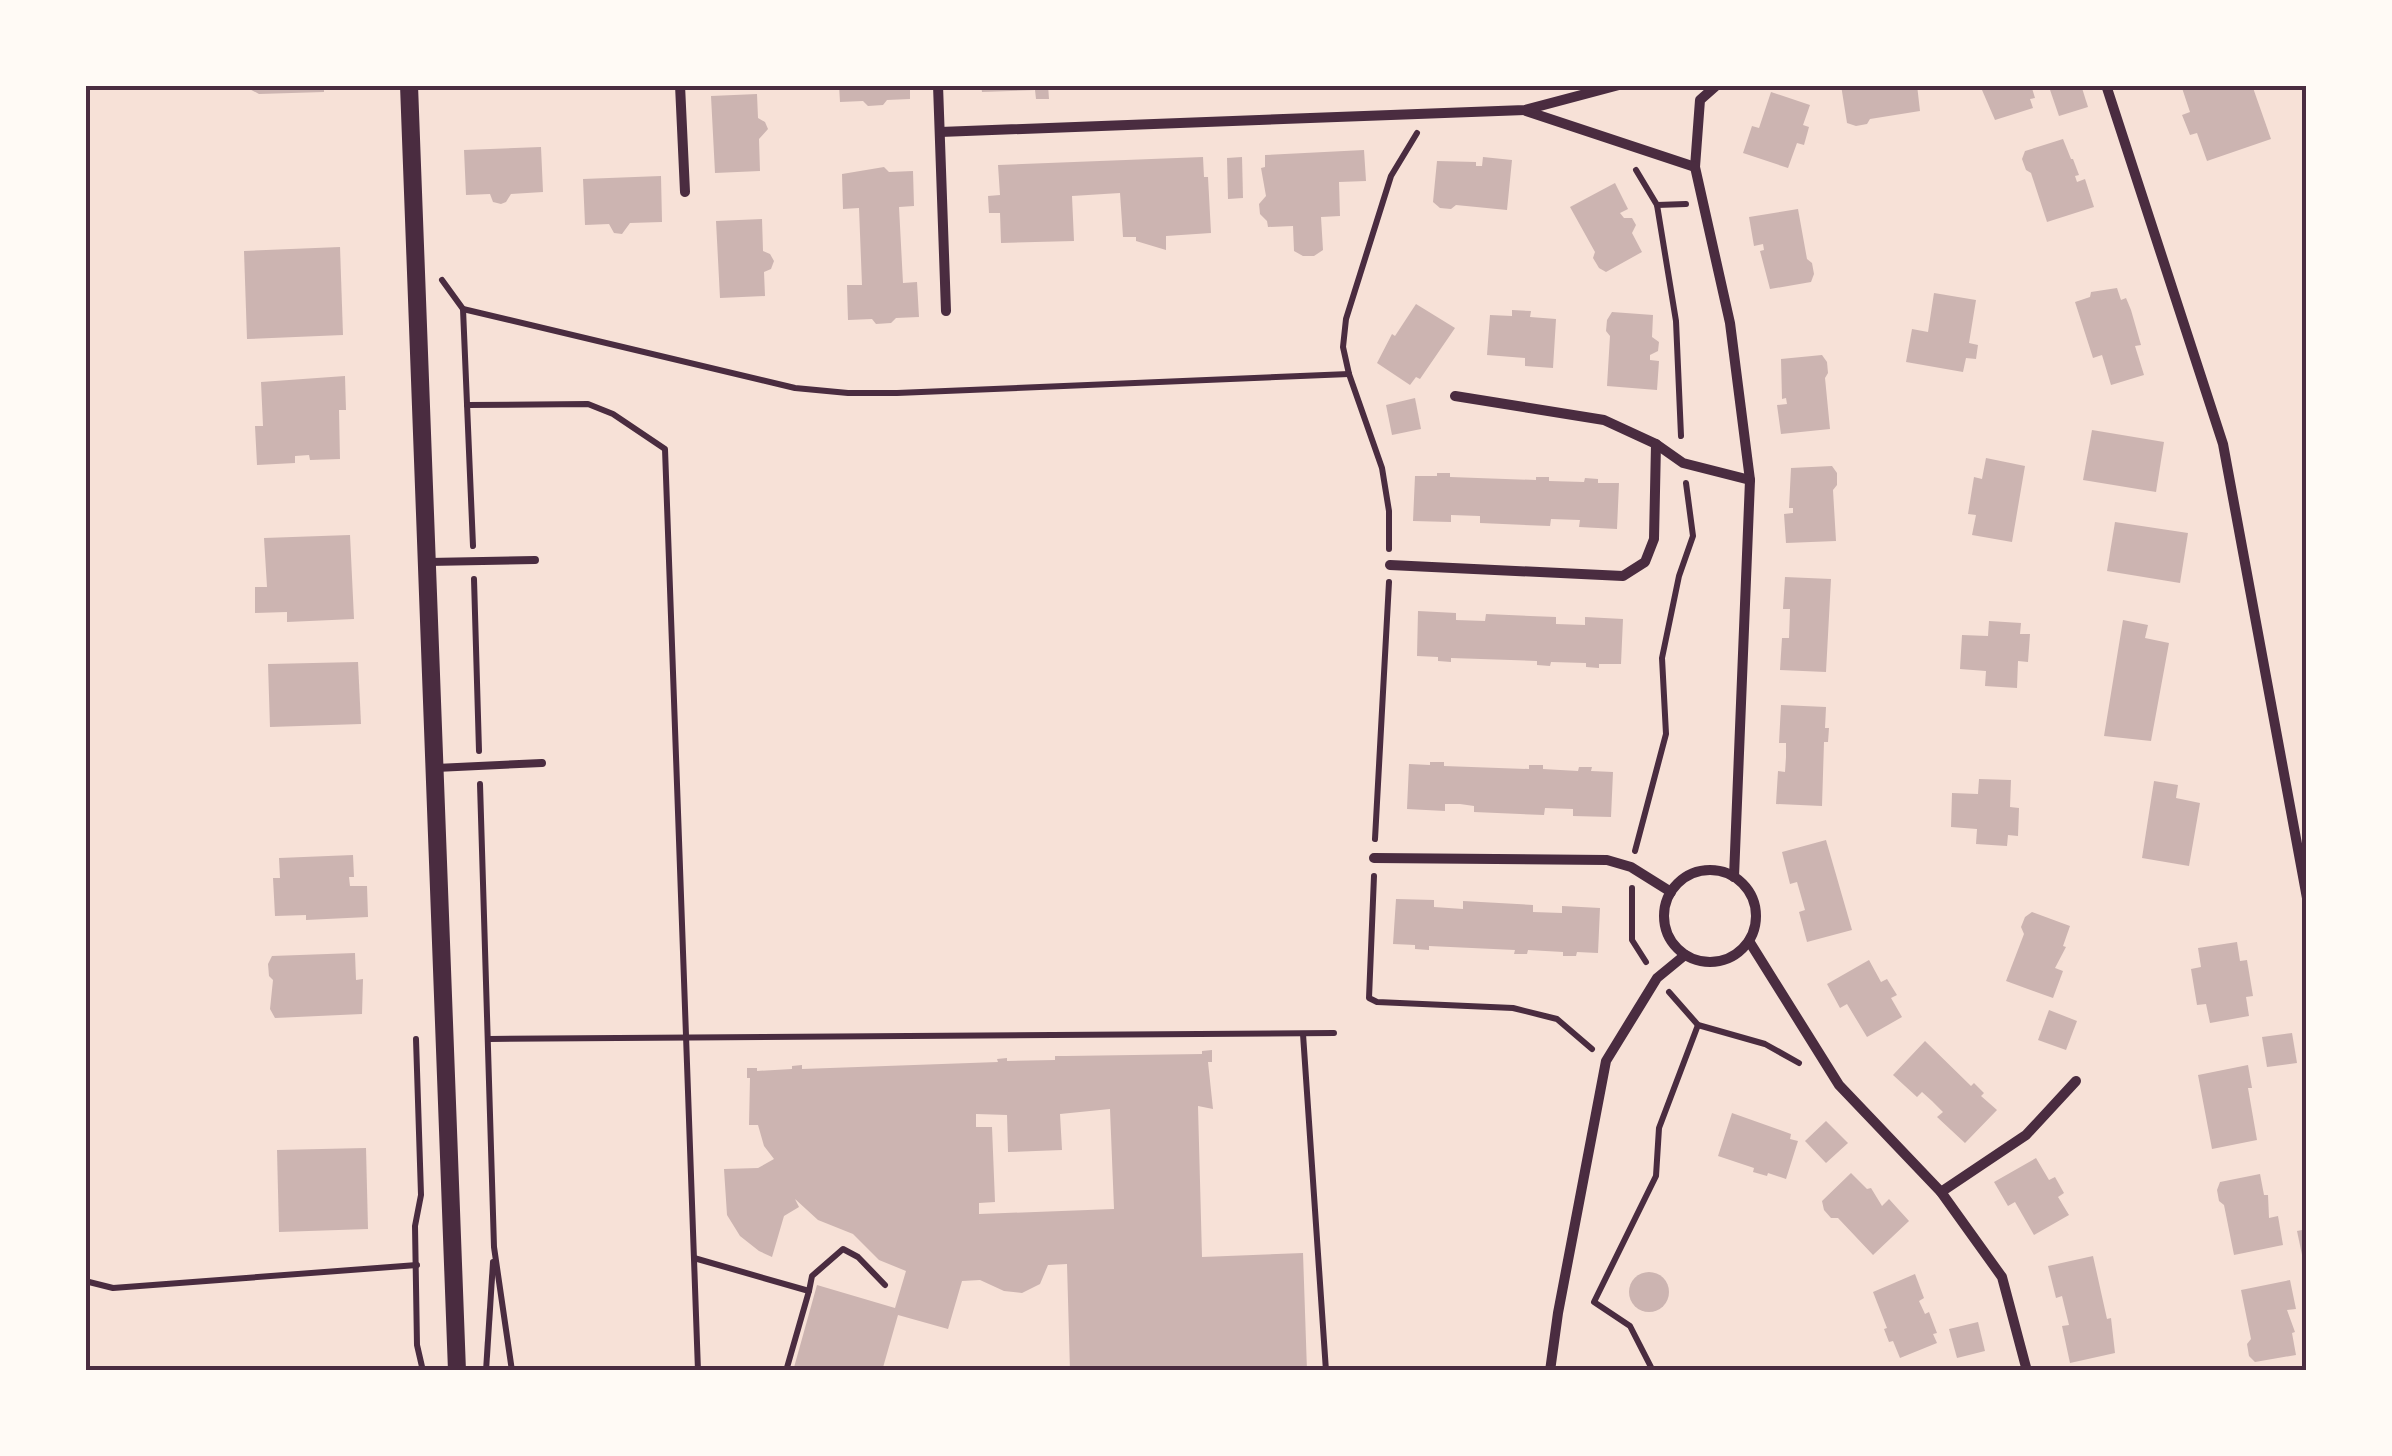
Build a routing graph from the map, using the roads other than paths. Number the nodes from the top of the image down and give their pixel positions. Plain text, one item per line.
1 (409, 85) edge
2 (680, 85) edge
3 (938, 85) edge
4 (1619, 85) edge
5 (1717, 85) edge
6 (2106, 85) edge
7 (1525, 110) junction
8 (940, 132) junction
9 (1695, 166) junction
10 (685, 192) dead end
11 (946, 311) dead end
12 (1455, 396) dead end
13 (1656, 444) junction
14 (1750, 480) junction
15 (535, 560) dead end
16 (428, 562) junction
17 (1390, 564) road end
18 (542, 763) dead end
19 (436, 768) junction
20 (1374, 858) road end
21 (2303, 858) edge
22 (1734, 877) junction
23 (1671, 892) junction
24 (2307, 898) edge
25 (1749, 941) junction
26 (1686, 956) junction
27 (2076, 1080) dead end
28 (1941, 1192) junction
29 (457, 1371) edge
30 (1550, 1371) edge
31 (2027, 1371) edge

1 - 16 street
2 - 10 street
3 - 8 street
4 - 7 street
5 - 9 street
6 - 21 street
7 - 8 street
7 - 9 street
8 - 11 street
9 - 14 street
12 - 13 street
13 - 14 street
13 - 17 street
14 - 22 street
15 - 16 lane
16 - 19 street
18 - 19 lane
19 - 29 street
20 - 23 street
21 - 24 street
22 - 23 street
22 - 25 street
23 - 26 street
25 - 26 street
25 - 28 street
26 - 30 street
27 - 28 street
28 - 31 street

